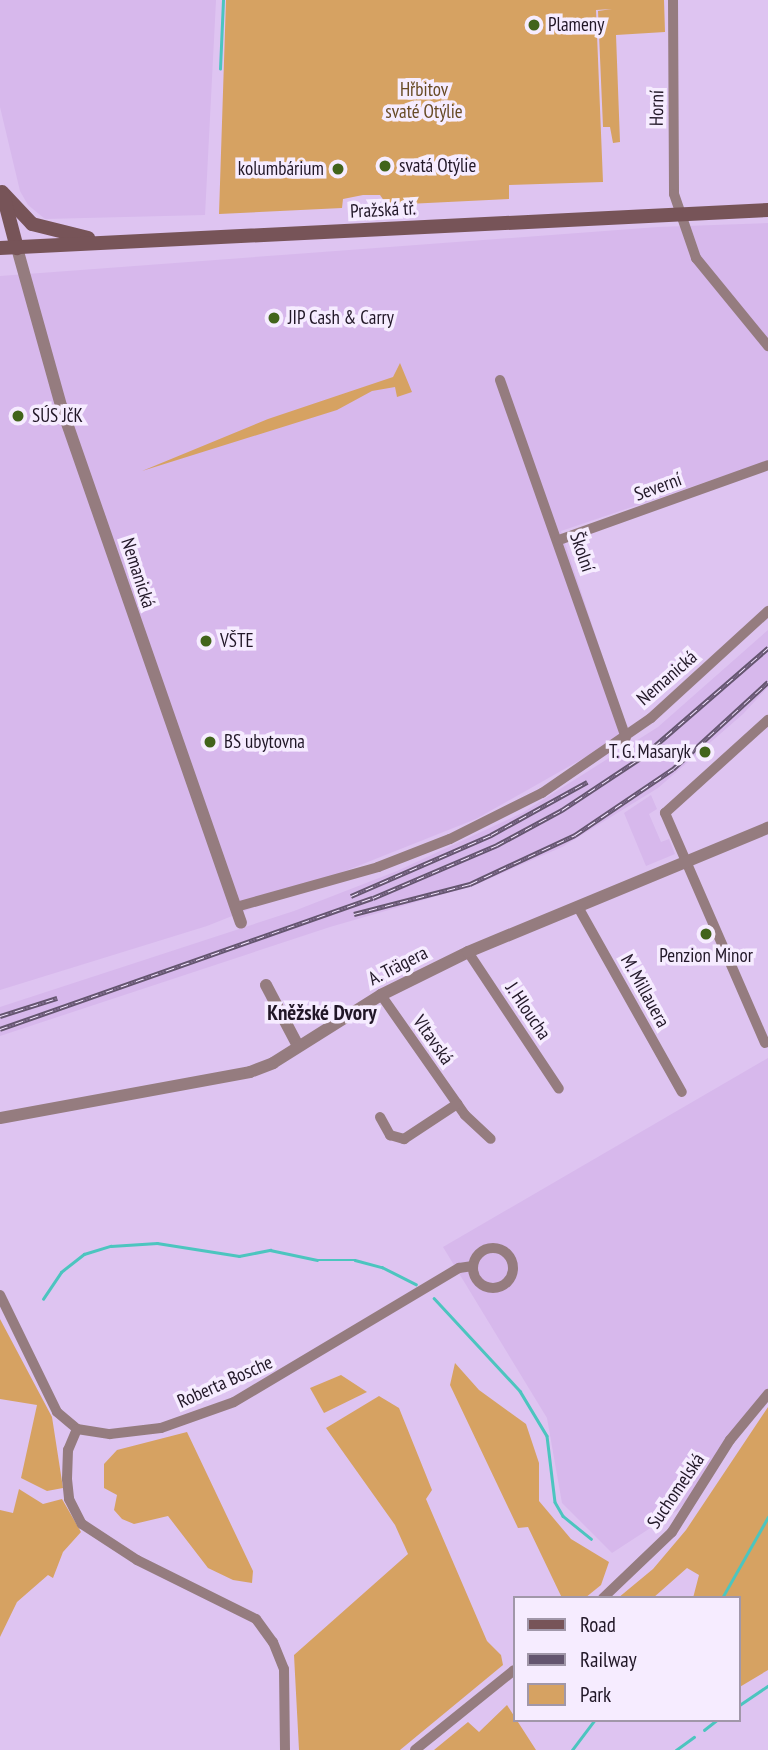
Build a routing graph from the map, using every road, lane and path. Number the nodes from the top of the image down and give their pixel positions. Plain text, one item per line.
1 (673, 0) edge
2 (1, 191) edge
3 (768, 211) edge
4 (680, 216) junction
5 (110, 242) junction
6 (0, 248) edge
7 (17, 248) junction
8 (768, 346) edge
9 (500, 380) dead end
10 (768, 465) edge
11 (559, 540) junction
12 (768, 611) edge
13 (768, 720) edge
14 (626, 737) junction
15 (768, 828) edge
16 (687, 863) junction
17 (236, 907) junction
18 (578, 907) junction
19 (241, 923) dead end
20 (468, 952) junction
21 (266, 985) dead end
22 (381, 995) junction
23 (765, 1043) dead end
24 (297, 1044) junction
25 (559, 1089) dead end
26 (682, 1092) dead end
27 (457, 1104) junction
28 (380, 1117) dead end
29 (0, 1118) edge
30 (491, 1139) dead end
31 (474, 1266) dead end
32 (0, 1295) edge
33 (768, 1394) edge
34 (76, 1429) junction
35 (605, 1596) edge
36 (512, 1672) edge
37 (285, 1750) edge
38 (415, 1750) edge

1 - 4 street, Horní
2 - 5 main road
2 - 7 main road
3 - 4 main road, Pražská tř.
4 - 5 main road, Pražská tř.
4 - 8 street, Horní
5 - 7 main road, Pražská tř.
6 - 7 main road, Pražská tř.
7 - 17 street, Nemanická
9 - 11 street, Školní
10 - 11 street, Severní
11 - 14 street, Školní
12 - 14 street, Nemanická
13 - 16 street
14 - 17 street, Nemanická
15 - 16 street, A. Trägera
16 - 18 street, A. Trägera
16 - 23 street
17 - 19 street, Nemanická
18 - 20 street, A. Trägera
18 - 26 street, M. Millauera
20 - 22 street, A. Trägera
20 - 25 street, J. Hloucha
21 - 24 street
22 - 24 street, A. Trägera
22 - 27 street, Vltavská
24 - 29 street, A. Trägera
27 - 28 street
27 - 30 street, Vltavská
31 - 34 street, Roberta Bosche
32 - 34 street
33 - 35 street, Suchomelská
34 - 37 street
36 - 38 street

